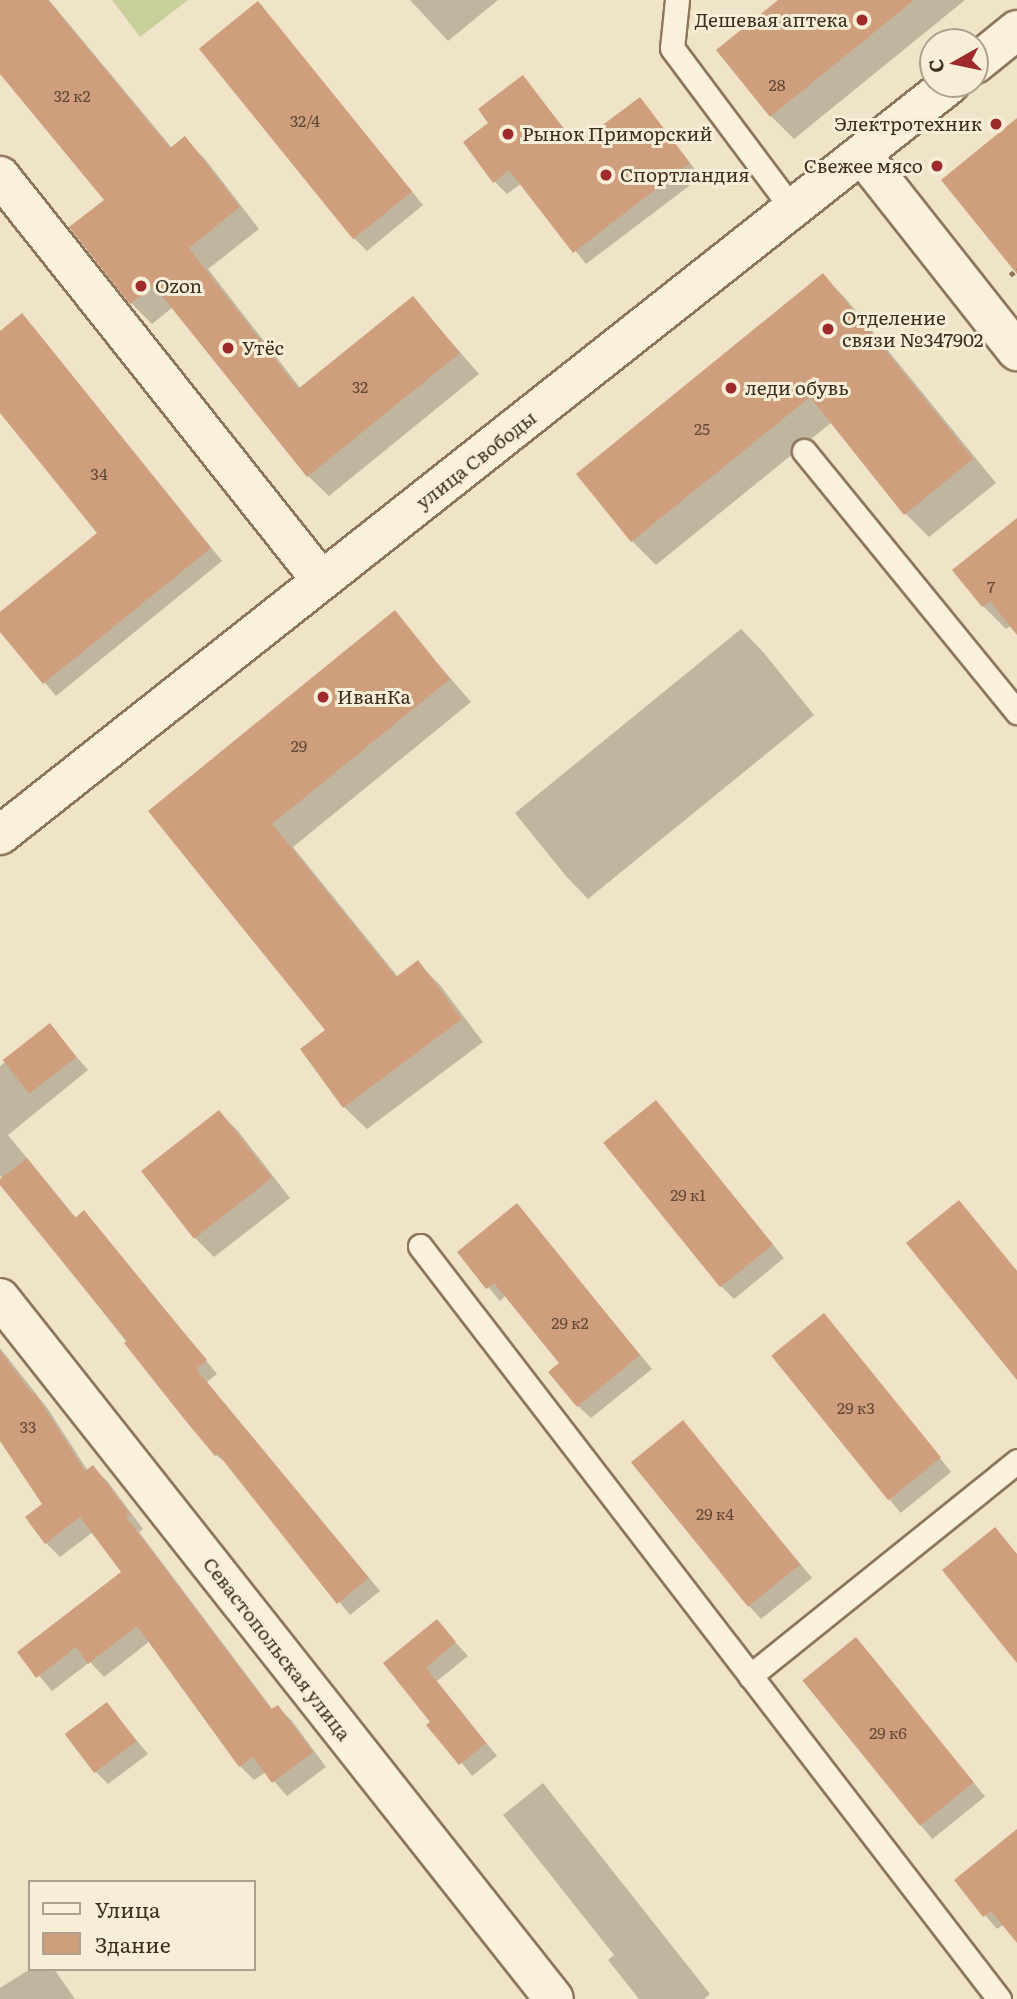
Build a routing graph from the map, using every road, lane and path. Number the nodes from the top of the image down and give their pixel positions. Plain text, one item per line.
1 (677, 0) edge
2 (1017, 30) edge
3 (989, 53) edge
4 (933, 98) edge
5 (862, 155) junction
6 (0, 176) edge
7 (793, 209) junction
8 (1017, 270) edge
9 (1010, 275) dead end
10 (1017, 351) edge
11 (804, 451) dead end
12 (322, 581) junction
13 (1017, 712) edge
14 (0, 835) edge
15 (420, 1246) dead end
16 (0, 1298) edge
17 (1017, 1461) edge
18 (750, 1676) junction
19 (554, 1999) edge
20 (999, 1999) edge

1 - 7 lane
2 - 3 street
4 - 5 street, улица Свободы
5 - 7 street, улица Свободы
5 - 10 street
6 - 12 street
7 - 12 street, улица Свободы
8 - 9 path
11 - 13 lane
12 - 14 street, улица Свободы
15 - 18 lane
16 - 19 street, Севастопольская улица
17 - 18 lane
18 - 20 lane

